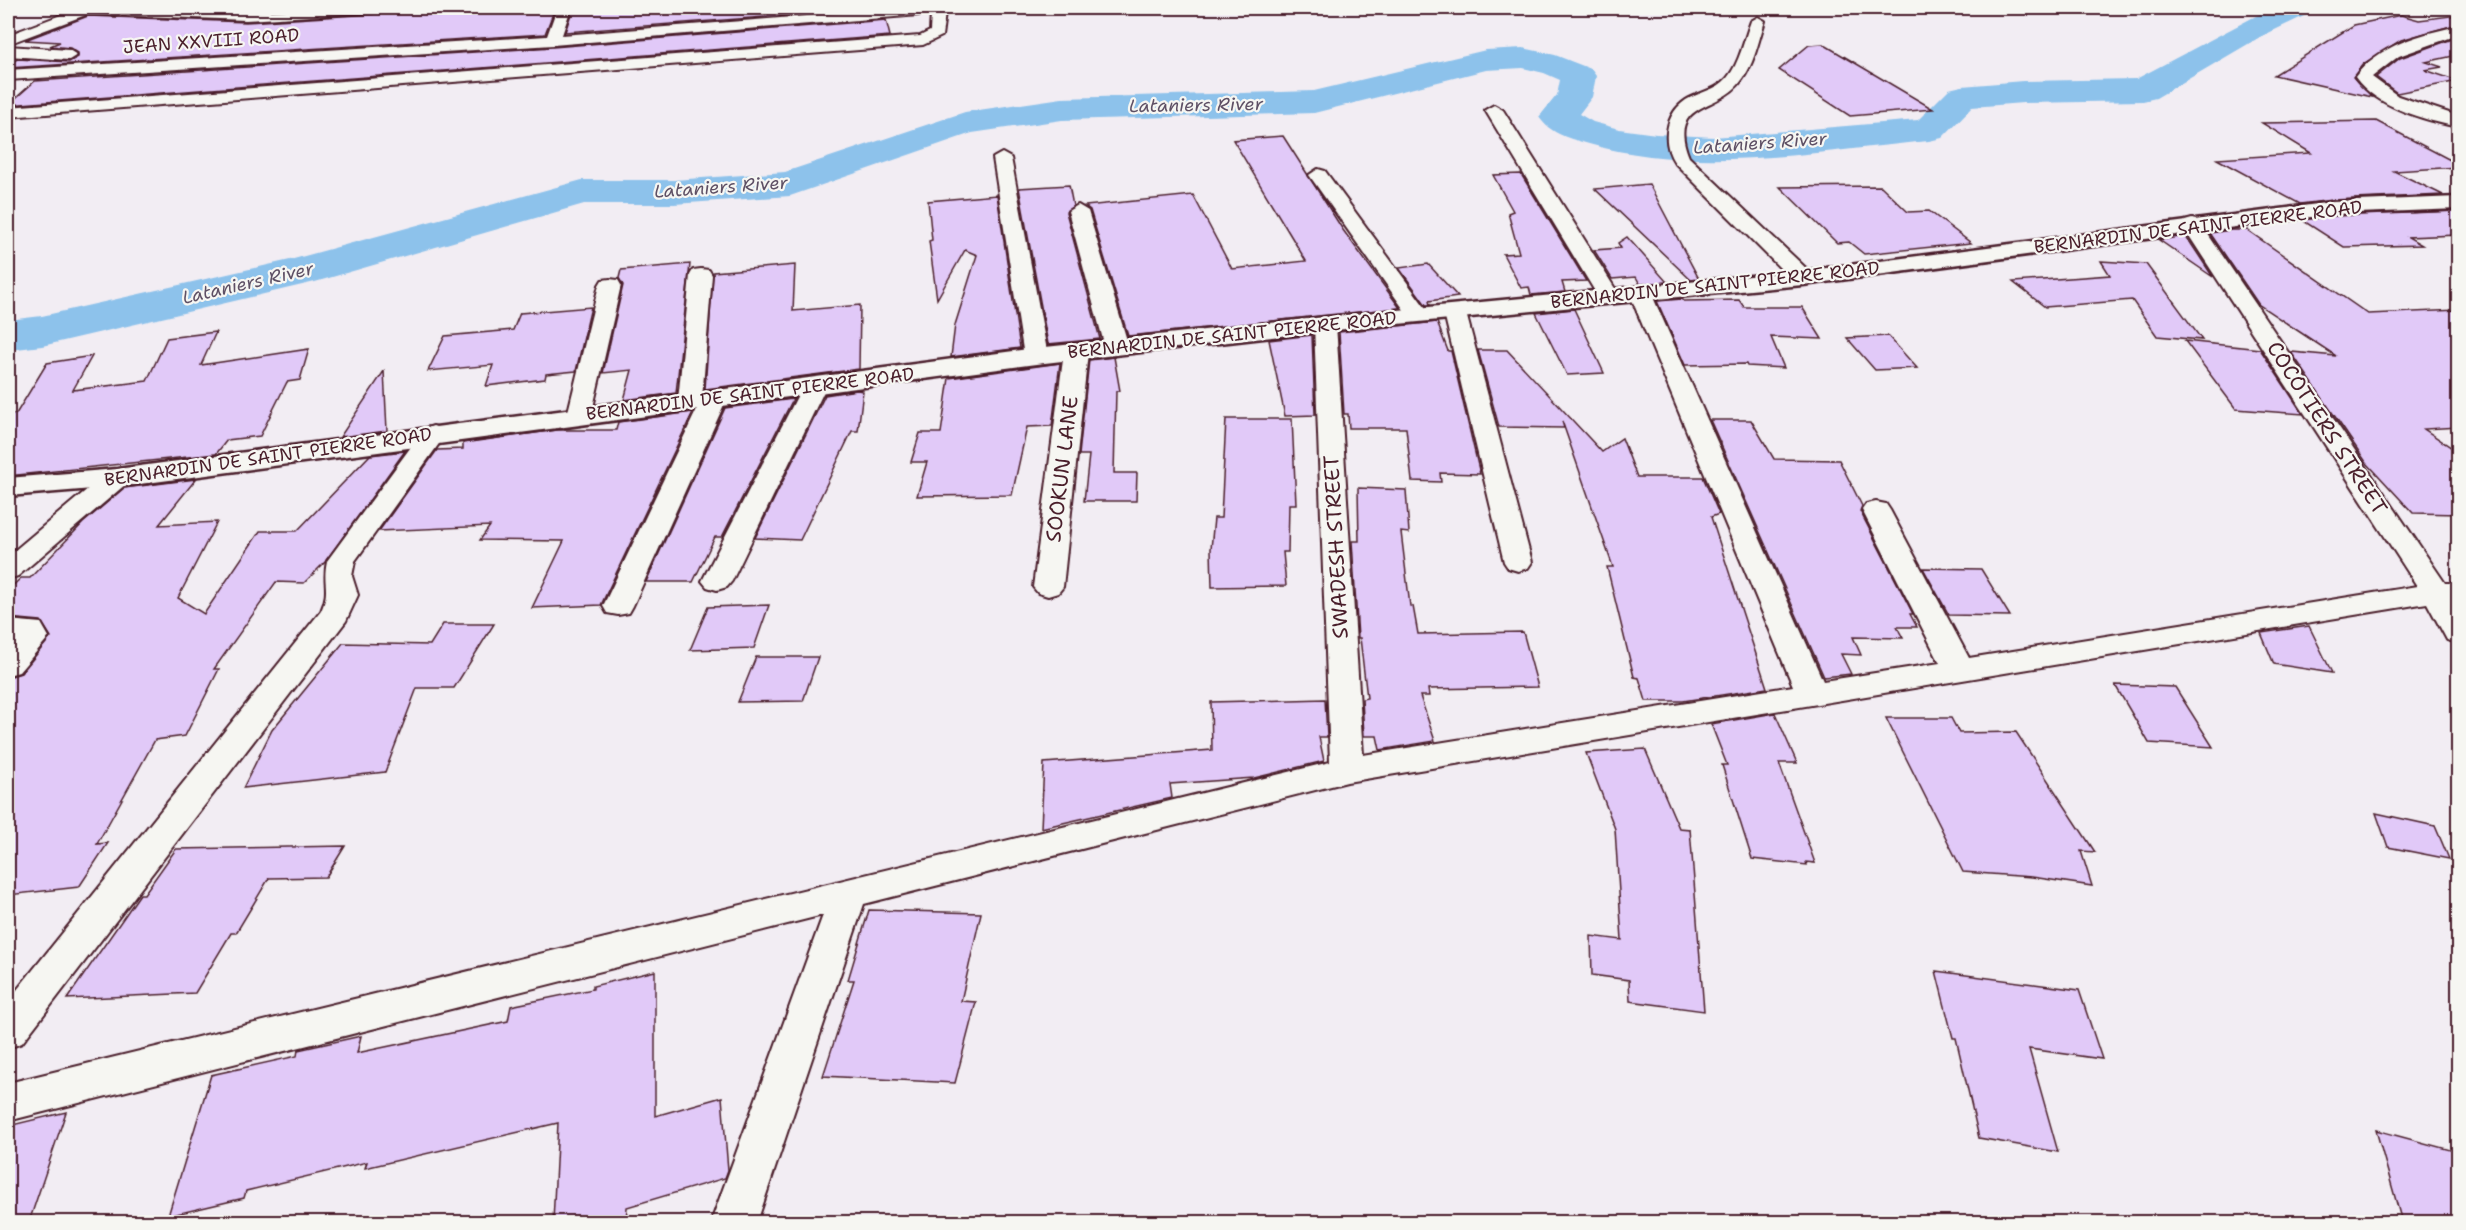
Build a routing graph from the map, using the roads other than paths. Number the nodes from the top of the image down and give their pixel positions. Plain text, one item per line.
1 (58, 8) edge
2 (89, 8) edge
3 (373, 8) edge
4 (564, 8) edge
5 (947, 8) edge
6 (1758, 21) dead end
7 (686, 29) junction
8 (2453, 35) edge
9 (8, 40) edge
10 (554, 40) junction
11 (417, 48) junction
12 (8, 51) edge
13 (677, 60) junction
14 (168, 63) junction
15 (132, 65) junction
16 (8, 75) edge
17 (394, 82) junction
18 (94, 105) junction
19 (1494, 110) dead end
20 (8, 112) edge
21 (2458, 122) edge
22 (1002, 158) dead end
23 (1318, 175) dead end
24 (2458, 203) edge
25 (1078, 211) dead end
26 (2193, 225) junction
27 (701, 275) dead end
28 (1803, 278) junction
29 (610, 285) dead end
30 (1641, 295) junction
31 (1610, 298) junction
32 (1455, 313) junction
33 (1420, 316) junction
34 (1325, 324) junction
35 (1117, 347) junction
36 (1077, 352) junction
37 (1036, 356) junction
38 (814, 385) junction
39 (702, 400) junction
40 (579, 416) junction
41 (433, 434) junction
42 (117, 478) junction
43 (8, 488) edge
44 (1876, 510) dead end
45 (1518, 562) dead end
46 (8, 570) edge
47 (717, 581) dead end
48 (1048, 587) dead end
49 (2447, 592) edge
50 (618, 606) dead end
51 (8, 630) edge
52 (2458, 633) edge
53 (8, 664) edge
54 (1960, 670) junction
55 (1812, 693) junction
56 (1347, 770) junction
57 (849, 894) junction
58 (8, 1031) edge
59 (8, 1102) edge
60 (734, 1222) edge

1 - 2 street
2 - 3 street
2 - 9 street
4 - 10 street
5 - 7 street, JEAN XXVIII ROAD
5 - 13 street
6 - 28 street
7 - 10 street, JEAN XXVIII ROAD
7 - 13 street
8 - 21 street
10 - 11 street, JEAN XXVIII ROAD
11 - 14 street, JEAN XXVIII ROAD
11 - 17 street
12 - 14 street
13 - 17 street
14 - 15 street, JEAN XXVIII ROAD
15 - 16 street, JEAN XXVIII ROAD
15 - 18 street
17 - 18 street
18 - 20 street
19 - 31 street
22 - 37 street
23 - 33 street
24 - 26 main road, BERNARDIN DE SAINT PIERRE ROAD
25 - 35 street
26 - 28 main road, BERNARDIN DE SAINT PIERRE ROAD
26 - 49 street, COCOTIERS STREET
27 - 39 street
28 - 30 main road, BERNARDIN DE SAINT PIERRE ROAD
29 - 40 street
30 - 31 main road, BERNARDIN DE SAINT PIERRE ROAD
30 - 55 street
31 - 32 main road, BERNARDIN DE SAINT PIERRE ROAD
32 - 33 main road, BERNARDIN DE SAINT PIERRE ROAD
32 - 45 street
33 - 34 main road, BERNARDIN DE SAINT PIERRE ROAD
34 - 35 main road, BERNARDIN DE SAINT PIERRE ROAD
34 - 56 street, SWADESH STREET
35 - 36 main road, BERNARDIN DE SAINT PIERRE ROAD
36 - 37 main road, BERNARDIN DE SAINT PIERRE ROAD
36 - 48 street, SOOKUN LANE
37 - 38 main road, BERNARDIN DE SAINT PIERRE ROAD
38 - 39 main road, BERNARDIN DE SAINT PIERRE ROAD
38 - 47 street
39 - 40 main road, BERNARDIN DE SAINT PIERRE ROAD
39 - 50 street
40 - 41 main road, BERNARDIN DE SAINT PIERRE ROAD
41 - 42 main road, BERNARDIN DE SAINT PIERRE ROAD
41 - 58 street
42 - 43 main road, BERNARDIN DE SAINT PIERRE ROAD
42 - 46 street
44 - 54 street
49 - 52 street, COCOTIERS STREET
49 - 54 street
51 - 53 street
54 - 55 street
55 - 56 street
56 - 57 street
57 - 59 street
57 - 60 street

